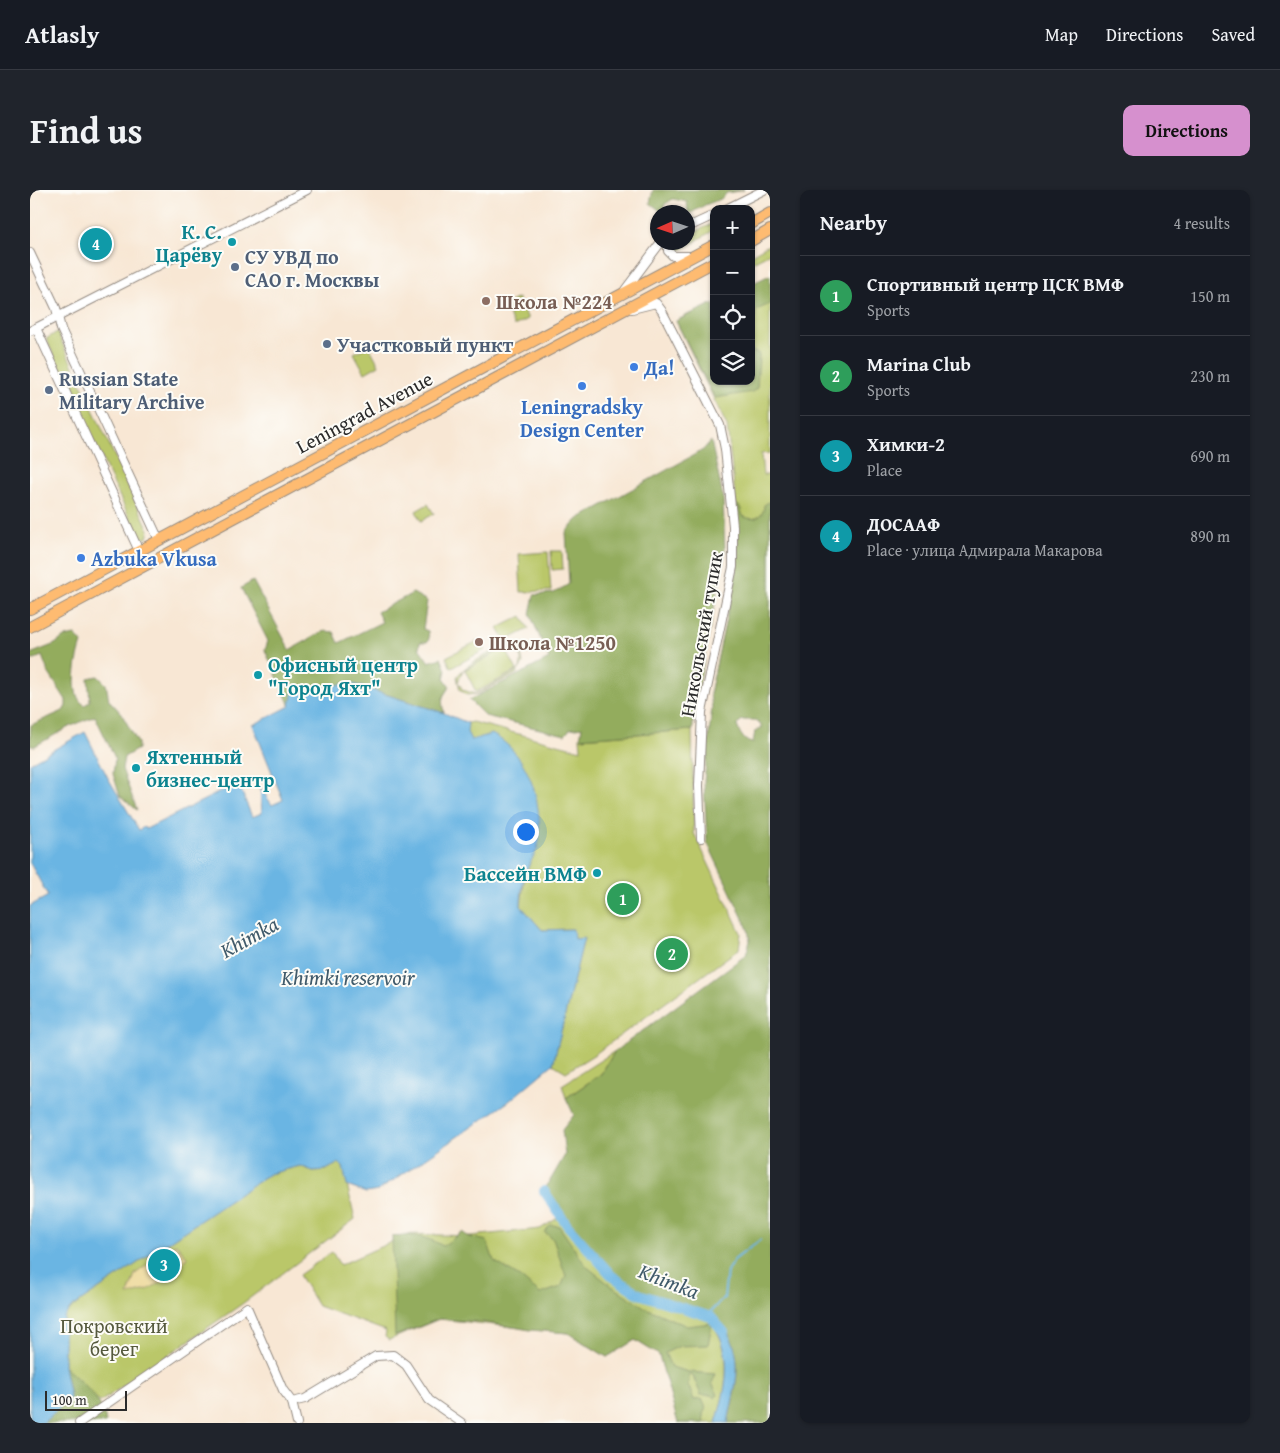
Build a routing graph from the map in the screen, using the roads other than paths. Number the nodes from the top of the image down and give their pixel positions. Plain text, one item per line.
1 (307, 190) edge
2 (764, 190) edge
3 (734, 205) edge
4 (770, 213) edge
5 (710, 217) edge
6 (755, 222) edge
7 (695, 224) edge
8 (770, 230) edge
9 (755, 239) edge
10 (710, 247) edge
11 (655, 250) edge
12 (668, 250) edge
13 (30, 253) edge
14 (697, 254) junction
15 (710, 264) edge
16 (619, 296) junction
17 (621, 313) junction
18 (58, 316) junction
19 (33, 330) edge
20 (159, 540) junction
21 (139, 551) junction
22 (30, 609) edge
23 (30, 627) edge
24 (701, 838) dead end
25 (292, 1402) junction
26 (79, 1423) edge
27 (296, 1423) edge
28 (462, 1423) edge

1 - 18 street
2 - 3 street
4 - 6 main road
5 - 7 street
8 - 9 main road
10 - 14 main road, Leningrad Avenue
11 - 16 street
12 - 14 street
13 - 18 street
14 - 16 main road, Leningrad Avenue
15 - 17 main road, Leningrad Avenue
16 - 20 main road, Leningrad Avenue
17 - 23 main road, Leningrad Avenue
17 - 24 street, Никольский тупик
18 - 19 street
18 - 20 street
19 - 21 street
20 - 21 main road, Leningrad Avenue
21 - 22 main road, Leningrad Avenue
25 - 26 street
25 - 27 street
25 - 28 street

